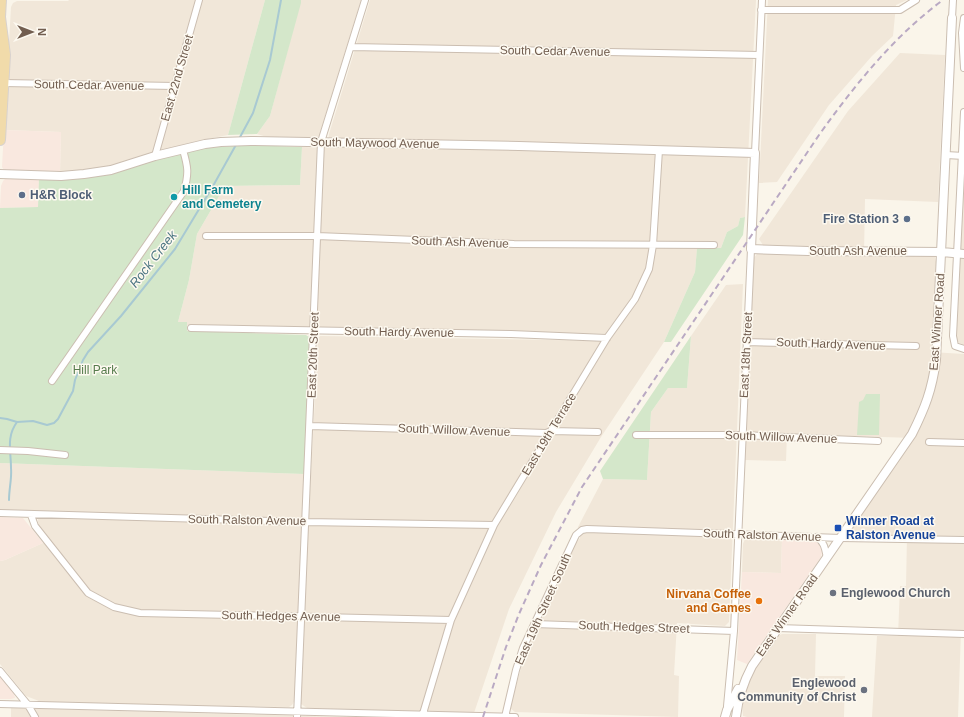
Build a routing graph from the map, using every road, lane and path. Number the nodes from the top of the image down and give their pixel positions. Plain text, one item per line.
1 (1, 0) edge
2 (192, 0) edge
3 (199, 0) edge
4 (365, 0) edge
5 (762, 0) edge
6 (916, 0) edge
7 (953, 0) edge
8 (761, 10) junction
9 (0, 17) edge
10 (952, 18) joint
11 (964, 18) edge
12 (351, 47) junction
13 (759, 55) junction
14 (964, 61) edge
15 (964, 68) edge
16 (3, 83) junction
17 (175, 86) junction
18 (964, 112) edge
19 (0, 140) edge
20 (321, 142) junction
21 (182, 150) junction
22 (659, 150) junction
23 (755, 153) junction
24 (946, 155) junction
25 (155, 156) junction
26 (963, 156) edge
27 (0, 174) edge
28 (206, 236) dead end
29 (317, 236) junction
30 (653, 245) junction
31 (714, 245) dead end
32 (751, 248) junction
33 (942, 252) junction
34 (960, 254) edge
35 (191, 328) dead end
36 (314, 331) junction
37 (607, 338) junction
38 (746, 342) junction
39 (916, 346) dead end
40 (964, 349) edge
41 (52, 381) dead end
42 (310, 426) junction
43 (552, 431) junction
44 (598, 432) dead end
45 (636, 435) dead end
46 (742, 435) junction
47 (878, 441) dead end
48 (929, 442) dead end
49 (964, 444) edge
50 (0, 450) edge
51 (65, 455) dead end
52 (0, 513) edge
53 (31, 515) junction
54 (305, 522) junction
55 (494, 525) junction
56 (584, 530) joint
57 (738, 534) junction
58 (817, 537) junction
59 (841, 538) junction
60 (964, 540) edge
61 (827, 558) junction
62 (301, 616) junction
63 (451, 620) junction
64 (535, 624) junction
65 (778, 628) junction
66 (734, 631) junction
67 (964, 634) edge
68 (0, 671) edge
69 (743, 684) junction
70 (0, 704) edge
71 (28, 705) junction
72 (726, 714) edge
73 (298, 715) edge
74 (423, 716) edge
75 (35, 717) edge
76 (505, 717) edge
77 (515, 717) edge
78 (736, 717) edge

1 - 9 main road
2 - 3 street
3 - 17 street, East 22nd Street
4 - 12 street, East 20th Street
5 - 8 street, East 18th Street
6 - 8 street
7 - 10 street, East Winner Road
8 - 13 street, East 18th Street
9 - 16 main road
10 - 24 street, East Winner Road
11 - 14 street
12 - 13 street, South Cedar Avenue
12 - 20 street, East 20th Street
13 - 23 street, East 18th Street
14 - 15 street
16 - 17 street, South Cedar Avenue
16 - 19 main road
17 - 25 street, East 22nd Street
18 - 26 street
20 - 21 street, South Maywood Avenue
20 - 22 street, South Maywood Avenue
20 - 29 street, East 20th Street
21 - 25 street, South Maywood Avenue
21 - 41 street
22 - 23 street, South Maywood Avenue
22 - 30 street, East 19th Terrace
23 - 32 street, East 18th Street
24 - 26 street
24 - 33 street, East Winner Road
25 - 27 street, South Maywood Avenue
26 - 34 street
28 - 29 street, South Ash Avenue
29 - 30 street, South Ash Avenue
29 - 36 street, East 20th Street
30 - 31 street, South Ash Avenue
30 - 37 street, East 19th Terrace
32 - 33 street, South Ash Avenue
32 - 38 street, East 18th Street
33 - 34 street, South Ash Avenue
33 - 59 street, East Winner Road
34 - 40 street
35 - 36 street, South Hardy Avenue
36 - 37 street, South Hardy Avenue
36 - 42 street, East 20th Street
37 - 43 street, East 19th Terrace
38 - 39 street, South Hardy Avenue
38 - 46 street, East 18th Street
42 - 43 street, South Willow Avenue
42 - 54 street, East 20th Street
43 - 44 street, South Willow Avenue
43 - 55 street, East 19th Terrace
45 - 46 street, South Willow Avenue
46 - 47 street, South Willow Avenue
46 - 57 street, East 18th Street
48 - 49 street
50 - 51 street
52 - 53 street, South Ralston Avenue
53 - 54 street, South Ralston Avenue
53 - 62 street, South Hedges Avenue
54 - 55 street, South Ralston Avenue
54 - 62 street, East 20th Street
55 - 63 street, East 19th Terrace
56 - 57 street, South Ralston Avenue
56 - 64 street, East 19th Street South
57 - 58 street, South Ralston Avenue
57 - 66 street, East 18th Street
58 - 59 street, South Ralston Avenue
58 - 61 street
59 - 60 street, South Ralston Avenue
59 - 61 street, East Winner Road
61 - 65 street, East Winner Road
62 - 63 street, South Hedges Avenue
62 - 73 street, East 20th Street
63 - 74 street, East 19th Terrace
64 - 66 street, South Hedges Street
64 - 76 street, East 19th Street South
65 - 67 street
65 - 69 street, East Winner Road
66 - 72 street, East 18th Street
68 - 71 street
69 - 72 street, East Winner Road
69 - 78 street, East Winner Road
70 - 71 street
71 - 73 street
71 - 75 street
73 - 74 street
74 - 76 street
76 - 77 street

